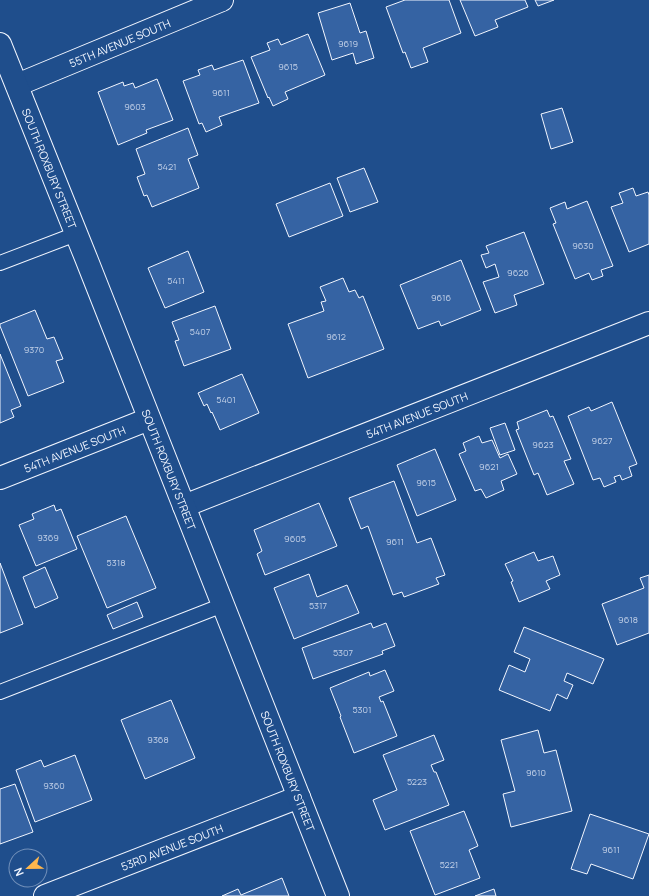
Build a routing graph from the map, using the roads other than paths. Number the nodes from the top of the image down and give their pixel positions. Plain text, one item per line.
1 (222, 0) edge
2 (0, 44) edge
3 (17, 85) junction
4 (76, 234) junction
5 (0, 263) edge
6 (649, 323) edge
7 (149, 419) junction
8 (0, 478) edge
9 (184, 506) junction
10 (223, 605) junction
11 (0, 692) edge
12 (299, 797) junction
13 (45, 896) edge
14 (338, 896) edge

1 - 3 street, 55TH AVENUE SOUTH
2 - 3 street, SOUTH ROXBURY STREET
3 - 4 street, SOUTH ROXBURY STREET
4 - 5 lane
4 - 7 street, SOUTH ROXBURY STREET
6 - 9 street, 54TH AVENUE SOUTH
7 - 8 street, 54TH AVENUE SOUTH
7 - 9 street, SOUTH ROXBURY STREET
9 - 10 street, SOUTH ROXBURY STREET
10 - 11 lane
10 - 12 street, SOUTH ROXBURY STREET
12 - 13 street, 53RD AVENUE SOUTH
12 - 14 street, SOUTH ROXBURY STREET

